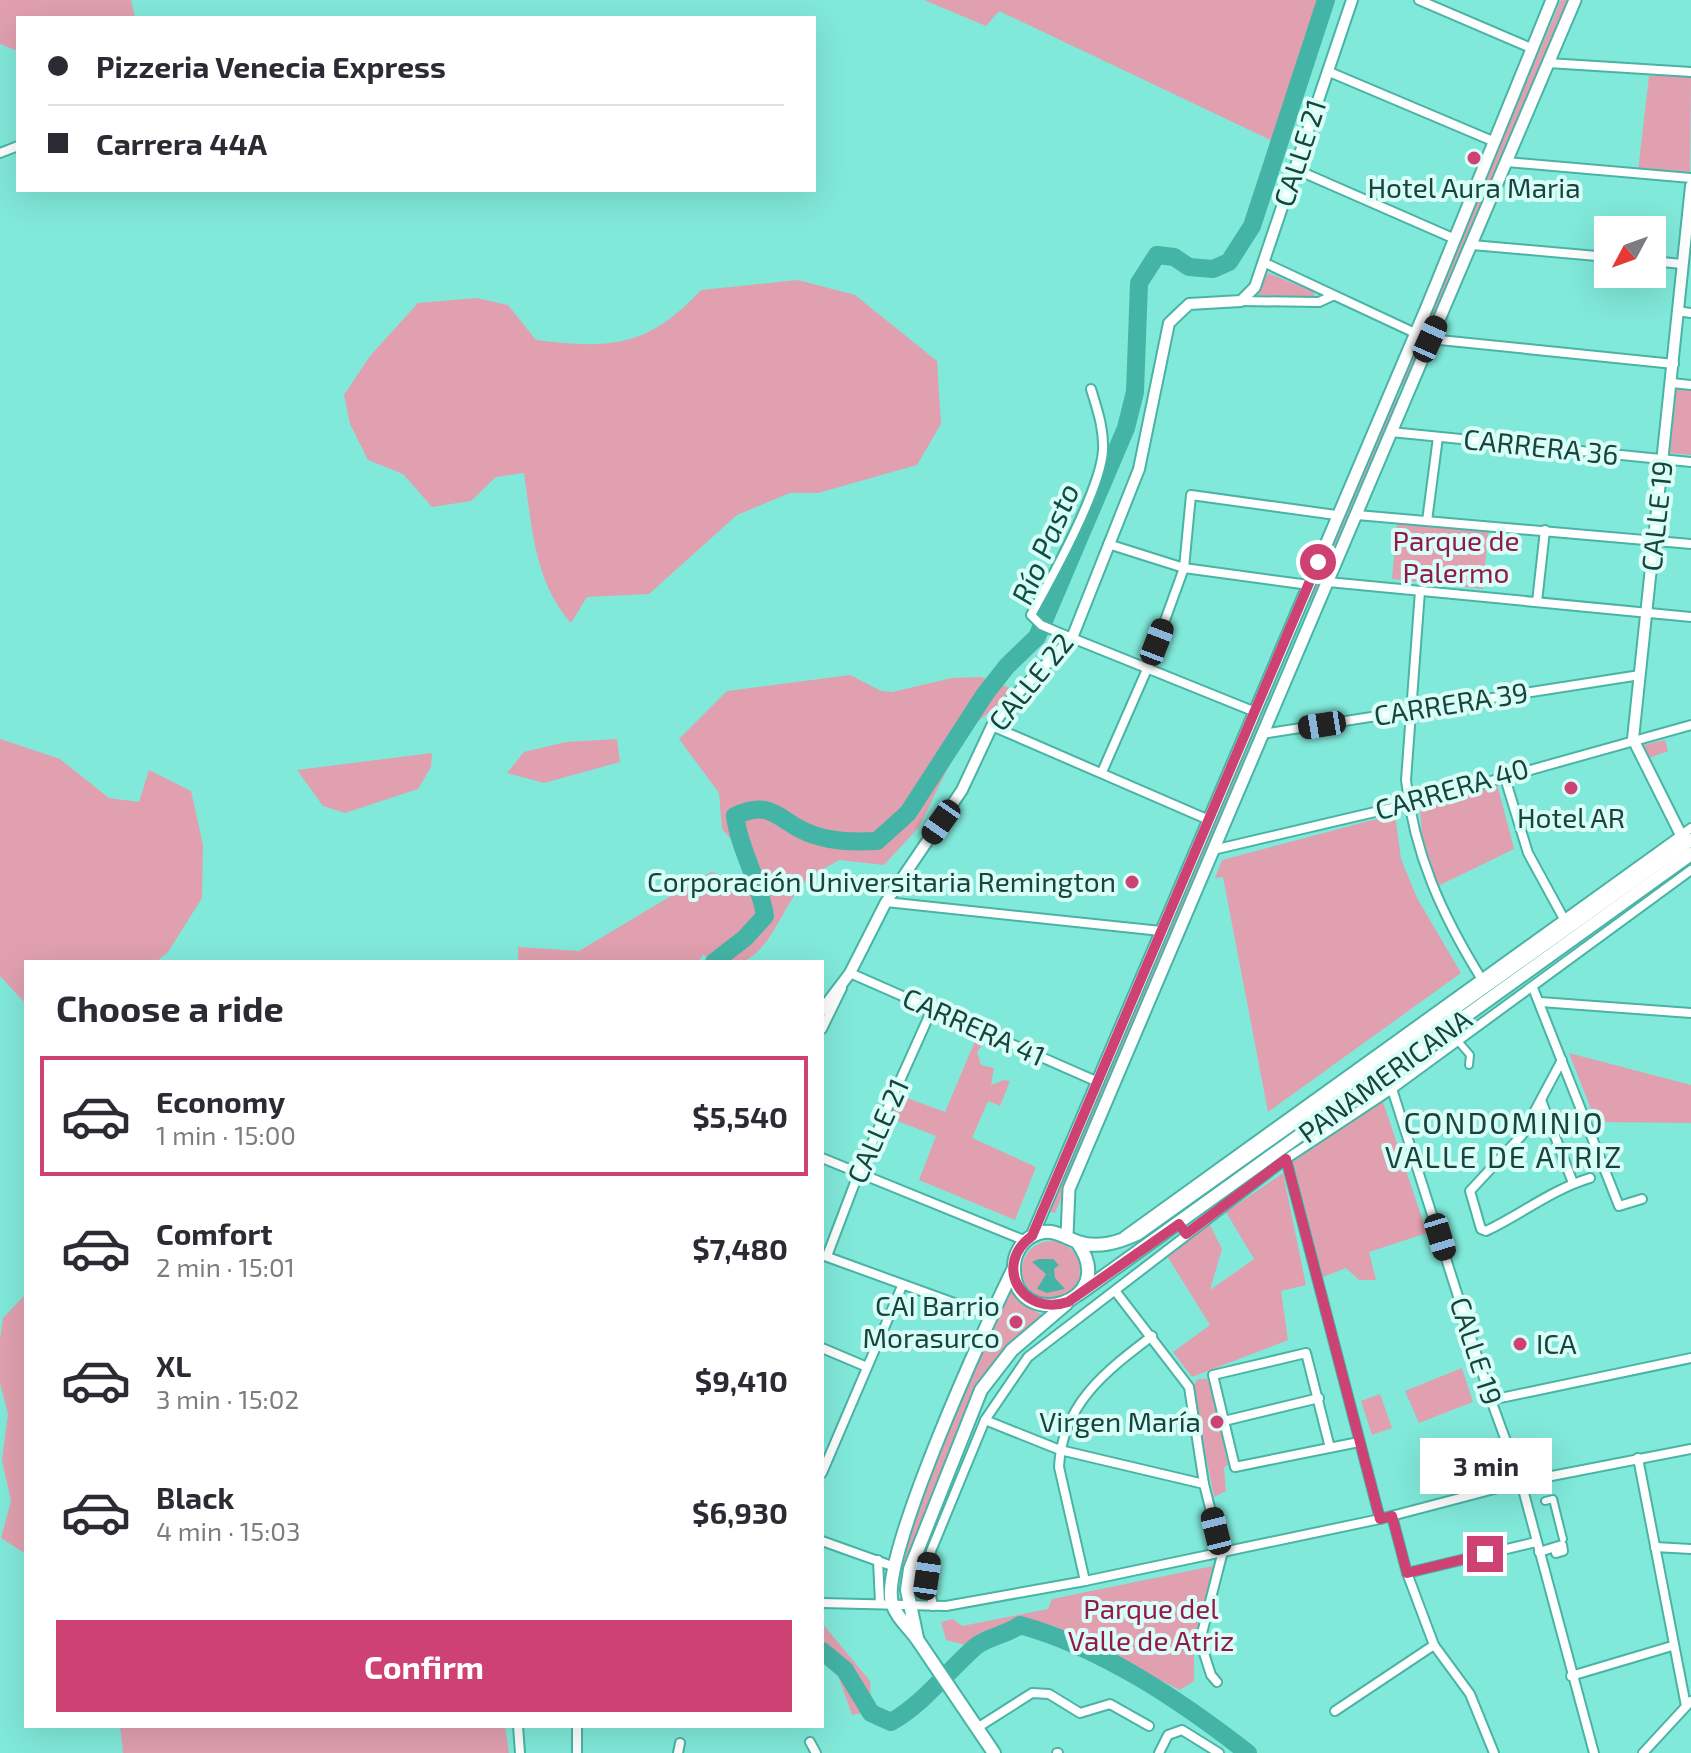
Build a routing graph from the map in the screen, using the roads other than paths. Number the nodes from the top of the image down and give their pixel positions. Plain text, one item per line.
1 (1352, 0) edge
2 (1419, 0) edge
3 (1552, 0) edge
4 (1575, 0) edge
5 (1531, 48) junction
6 (1548, 63) junction
7 (1327, 71) junction
8 (1691, 72) edge
9 (1495, 142) junction
10 (1507, 162) junction
11 (1295, 169) junction
12 (1691, 178) edge
13 (1691, 186) edge
14 (1455, 239) junction
15 (1472, 245) junction
16 (1594, 256) edge
17 (1263, 262) junction
18 (1666, 262) edge
19 (1682, 264) junction
20 (1441, 273) junction
21 (1456, 279) junction
22 (1332, 296) junction
23 (1241, 301) junction
24 (1677, 311) junction
25 (1691, 313) edge
26 (1415, 333) junction
27 (1430, 339) junction
28 (1674, 364) junction
29 (1672, 383) junction
30 (1691, 385) edge
31 (1091, 389) dead end
32 (1389, 391) junction
33 (1403, 403) junction
34 (1391, 432) junction
35 (1438, 437) junction
36 (1663, 459) junction
37 (1691, 462) edge
38 (1336, 515) junction
39 (1357, 515) junction
40 (1427, 521) junction
41 (1545, 530) junction
42 (1110, 539) junction
43 (1654, 541) junction
44 (1691, 544) edge
45 (1184, 568) junction
46 (1328, 582) junction
47 (1309, 585) junction
48 (1420, 591) junction
49 (1537, 602) junction
50 (1647, 613) junction
51 (1691, 617) edge
52 (1294, 621) junction
53 (1309, 626) junction
54 (1067, 636) junction
55 (1148, 667) junction
56 (1640, 675) junction
57 (1411, 710) junction
58 (1253, 711) junction
59 (1691, 725) edge
60 (992, 726) junction
61 (1262, 734) junction
62 (1633, 739) junction
63 (1102, 772) junction
64 (1504, 775) junction
65 (1409, 804) junction
66 (1209, 820) junction
67 (1691, 828) edge
68 (1686, 837) edge
69 (1213, 850) junction
70 (1691, 854) edge
71 (1691, 870) edge
72 (886, 902) junction
73 (1564, 919) junction
74 (1161, 931) junction
75 (850, 973) junction
76 (1481, 978) junction
77 (1533, 988) junction
78 (1540, 1002) junction
79 (824, 1007) edge
80 (933, 1007) junction
81 (1691, 1013) edge
82 (824, 1025) edge
83 (1458, 1041) junction
84 (1425, 1048) junction
85 (1435, 1058) junction
86 (1562, 1060) junction
87 (1469, 1065) dead end
88 (1098, 1082) junction
89 (1392, 1089) junction
90 (1333, 1092) junction
91 (1541, 1100) junction
92 (824, 1159) edge
93 (1286, 1159) junction
94 (859, 1172) junction
95 (1590, 1178) dead end
96 (1573, 1183) junction
97 (1642, 1199) dead end
98 (1182, 1229) junction
99 (1029, 1239) junction
100 (1072, 1239) junction
101 (824, 1255) edge
102 (1014, 1268) junction
103 (902, 1286) junction
104 (1116, 1292) junction
105 (1072, 1299) junction
106 (990, 1316) junction
107 (1152, 1336) junction
108 (824, 1349) edge
109 (1691, 1358) edge
110 (867, 1367) junction
111 (1319, 1398) junction
112 (1491, 1400) junction
113 (985, 1420) junction
114 (1224, 1421) junction
115 (1359, 1442) junction
116 (827, 1448) edge
117 (1330, 1448) junction
118 (1691, 1449) edge
119 (1060, 1450) junction
120 (1638, 1458) junction
121 (1521, 1482) junction
122 (1204, 1484) junction
123 (944, 1487) junction
124 (957, 1492) junction
125 (1545, 1501) dead end
126 (1392, 1516) junction
127 (1380, 1519) junction
128 (1563, 1539) dead end
129 (824, 1542) edge
130 (1536, 1542) junction
131 (1655, 1547) junction
132 (1691, 1549) edge
133 (1539, 1552) junction
134 (1556, 1553) dead end
135 (1222, 1555) junction
136 (878, 1560) junction
137 (892, 1566) junction
138 (1407, 1573) junction
139 (1085, 1581) junction
140 (824, 1603) edge
141 (886, 1603) junction
142 (910, 1603) junction
143 (933, 1606) junction
144 (917, 1638) junction
145 (1434, 1645) junction
146 (1672, 1646) junction
147 (1571, 1676) junction
148 (1217, 1682) dead end
149 (1688, 1703) edge
150 (1335, 1711) dead end
151 (1149, 1726) dead end
152 (518, 1728) edge
153 (577, 1728) edge
154 (977, 1728) junction
155 (810, 1742) dead end
156 (680, 1743) dead end
157 (520, 1753) edge
158 (577, 1753) edge
159 (678, 1753) edge
160 (816, 1753) edge
161 (994, 1753) edge
162 (1159, 1753) edge
163 (1219, 1753) edge
164 (1494, 1753) edge
165 (1594, 1753) edge
166 (1643, 1753) edge

1 - 7 street, CALLE 21
2 - 5 street
3 - 5 main road
4 - 6 main road
5 - 9 main road
6 - 8 street
6 - 10 main road
7 - 9 street
7 - 11 street, CALLE 21
9 - 14 main road
10 - 12 street
10 - 15 main road
11 - 14 street
11 - 17 street, CALLE 21
13 - 19 street, CALLE 19
14 - 20 main road
15 - 16 street
15 - 21 main road
17 - 22 street
17 - 23 street, CALLE 21
18 - 19 street
19 - 24 street, CALLE 19
20 - 21 main road
20 - 26 main road
21 - 27 main road
22 - 23 street
22 - 26 street
23 - 42 street, CALLE 22
24 - 25 street
24 - 28 street, CALLE 19
26 - 32 main road
27 - 28 street
27 - 33 main road
28 - 29 street, CALLE 19
29 - 30 street
29 - 36 street, CALLE 19
31 - 54 street
32 - 33 main road
32 - 38 main road
33 - 34 main road
34 - 35 street, CARRERA 36
34 - 39 main road
35 - 36 street, CARRERA 36
35 - 40 street
36 - 37 street, CARRERA 36
36 - 43 street, CALLE 19
38 - 45 street
38 - 47 main road
39 - 40 street
39 - 46 main road
40 - 41 street
41 - 43 street
41 - 49 street
42 - 45 street
42 - 54 street, CALLE 22
43 - 44 street
43 - 50 street, CALLE 19
45 - 47 street
45 - 55 street
46 - 48 street
46 - 53 main road
47 - 52 main road
48 - 49 street
48 - 57 street
49 - 50 street
50 - 51 street
50 - 56 street, CALLE 19
52 - 53 main road
52 - 58 main road
53 - 61 main road
54 - 55 street
54 - 60 street, CALLE 22
55 - 58 street
55 - 63 street
56 - 57 street, CARRERA 39
56 - 62 street, CALLE 19
57 - 61 street, CARRERA 39
57 - 65 street
58 - 66 main road
59 - 62 street, CARRERA 40
60 - 63 street
60 - 72 street, CALLE 22
61 - 69 main road
62 - 64 street, CARRERA 40
62 - 68 street
63 - 66 street
64 - 65 street, CARRERA 40
64 - 73 street
65 - 69 street, CARRERA 40
65 - 76 street
66 - 74 main road
67 - 68 street
68 - 73 street
68 - 90 main road
69 - 100 main road
70 - 84 main road, PANAMERICANA
71 - 77 street
72 - 74 street
72 - 75 street, CALLE 22
73 - 76 street
74 - 88 main road
75 - 79 street, CALLE 22
75 - 80 street, CARRERA 41
75 - 82 street
76 - 90 street
77 - 78 street
77 - 83 street
78 - 81 street
78 - 86 street
80 - 88 street, CARRERA 41
80 - 94 street, CALLE 21
83 - 85 street
83 - 87 street
84 - 85 street
84 - 98 main road, PANAMERICANA
85 - 89 street
86 - 91 street
86 - 97 street
88 - 99 main road
89 - 93 street
89 - 112 street, CALLE 19
90 - 100 main road
91 - 96 street
91 - 96 street
92 - 94 street
93 - 98 street
93 - 115 street
94 - 99 street
94 - 101 street, CALLE 21
95 - 96 street
98 - 104 street
98 - 105 main road, PANAMERICANA
99 - 100 main road
99 - 102 main road
100 - 105 main road
101 - 103 street
102 - 105 main road
102 - 106 main road
103 - 106 street
103 - 110 street
104 - 107 street
104 - 113 street
105 - 123 main road, PANAMERICANA
106 - 137 main road
107 - 119 street
107 - 122 street
108 - 110 street
109 - 112 street
110 - 116 street
111 - 114 street
111 - 114 street
111 - 117 street
112 - 121 street, CALLE 19
113 - 119 street
113 - 124 street
114 - 117 street
115 - 117 street
115 - 127 street
118 - 120 street
119 - 122 street
119 - 139 street
120 - 121 street
120 - 131 street
121 - 126 street
121 - 130 street, CALLE 19
122 - 135 street
123 - 124 street
123 - 142 main road, PANAMERICANA
124 - 143 street
125 - 128 street
126 - 127 street
126 - 138 street
127 - 135 street
129 - 136 street
130 - 133 street, CALLE 19
130 - 138 street
131 - 132 street
131 - 146 street
133 - 134 street
133 - 147 street, CALLE 19
135 - 139 street
135 - 148 street
136 - 137 street
136 - 141 street
137 - 141 main road
138 - 145 street
139 - 143 street
140 - 141 street
141 - 142 street
141 - 144 main road, PANAMERICANA
142 - 143 street
142 - 144 main road, PANAMERICANA
144 - 154 main road, PANAMERICANA
145 - 150 street
145 - 164 street
146 - 147 street
146 - 149 street
147 - 165 street, CALLE 19
149 - 166 street
151 - 154 street
152 - 157 street
153 - 158 street
154 - 161 main road, PANAMERICANA
155 - 160 street
156 - 159 street
162 - 163 street

